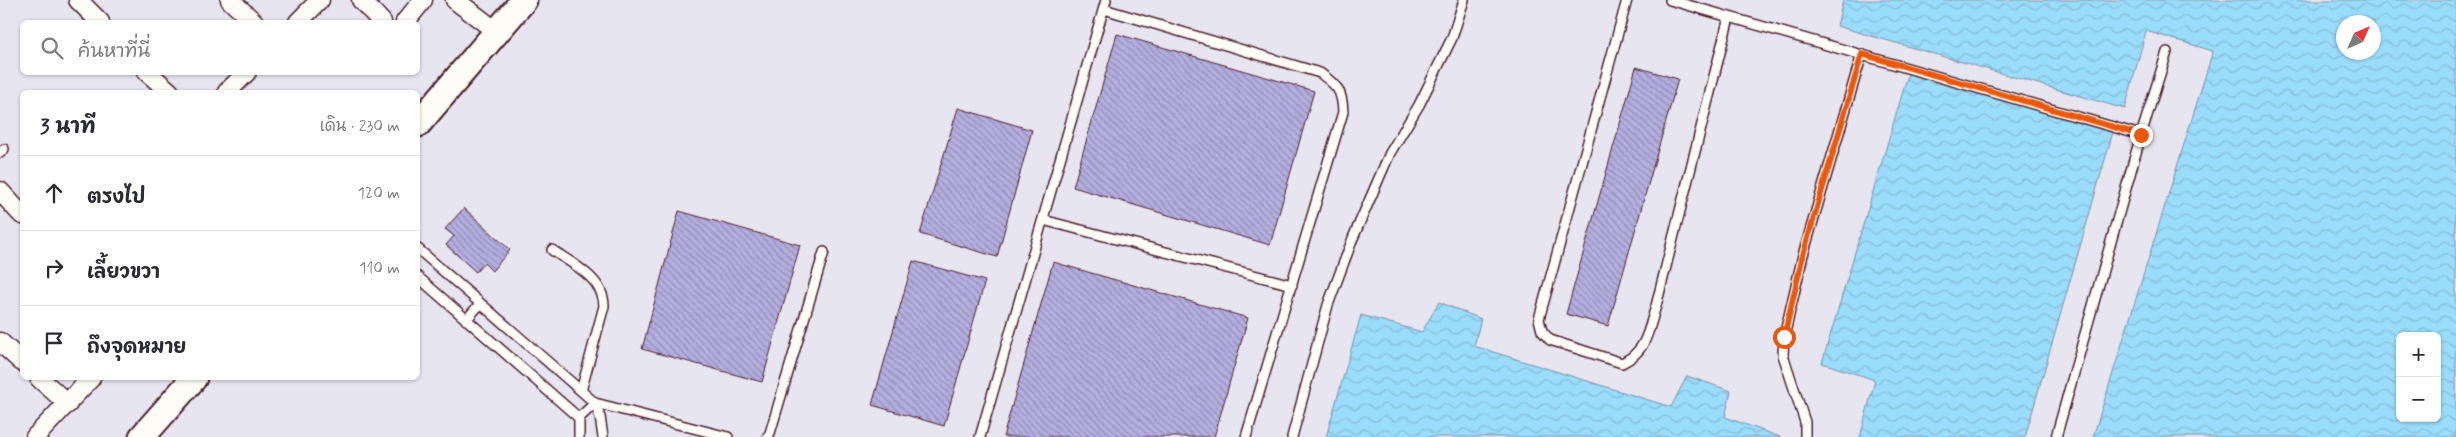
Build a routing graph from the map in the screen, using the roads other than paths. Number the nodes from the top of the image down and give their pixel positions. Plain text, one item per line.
1 (78, 0) edge
2 (230, 0) edge
3 (320, 0) edge
4 (361, 0) edge
5 (423, 0) edge
6 (455, 0) edge
7 (524, 0) edge
8 (1464, 0) edge
9 (1627, 0) edge
10 (1670, 0) edge
11 (1105, 5) edge
12 (1729, 17) junction
13 (91, 20) edge
14 (252, 20) edge
15 (300, 20) edge
16 (380, 20) edge
17 (406, 20) edge
18 (496, 31) junction
19 (2167, 52) dead end
20 (1862, 54) junction
21 (244, 75) edge
22 (229, 90) edge
23 (420, 122) edge
24 (2141, 135) junction
25 (0, 190) edge
26 (20, 213) edge
27 (1043, 220) junction
28 (552, 250) dead end
29 (420, 251) edge
30 (824, 252) dead end
31 (420, 279) edge
32 (1292, 285) junction
33 (480, 304) junction
34 (466, 320) junction
35 (0, 342) edge
36 (20, 360) edge
37 (41, 380) edge
38 (89, 380) edge
39 (189, 380) edge
40 (581, 391) junction
41 (595, 403) junction
42 (68, 404) junction
43 (579, 418) junction
44 (34, 437) edge
45 (142, 437) edge
46 (579, 437) edge
47 (602, 437) edge
48 (728, 437) edge
49 (767, 437) edge
50 (980, 437) edge
51 (1246, 437) edge
52 (1292, 437) edge
53 (1806, 437) edge
54 (2056, 437) edge

1 - 13 street
2 - 14 street
3 - 15 street
4 - 16 street
5 - 17 street
6 - 18 street
7 - 18 main road
8 - 52 lane
9 - 12 lane
10 - 12 lane
11 - 27 lane
11 - 32 lane
12 - 20 lane
18 - 23 main road
19 - 24 lane
20 - 24 lane
20 - 53 lane
21 - 22 street
24 - 54 lane
25 - 26 street
27 - 32 lane
27 - 50 lane
28 - 40 lane
29 - 33 lane
30 - 49 lane
31 - 34 lane
32 - 51 lane
33 - 34 lane
33 - 40 lane
34 - 43 lane
35 - 36 street
37 - 42 street
38 - 42 street
39 - 45 main road
40 - 41 lane
41 - 43 lane
41 - 47 lane
41 - 48 lane
42 - 44 street
43 - 46 lane

